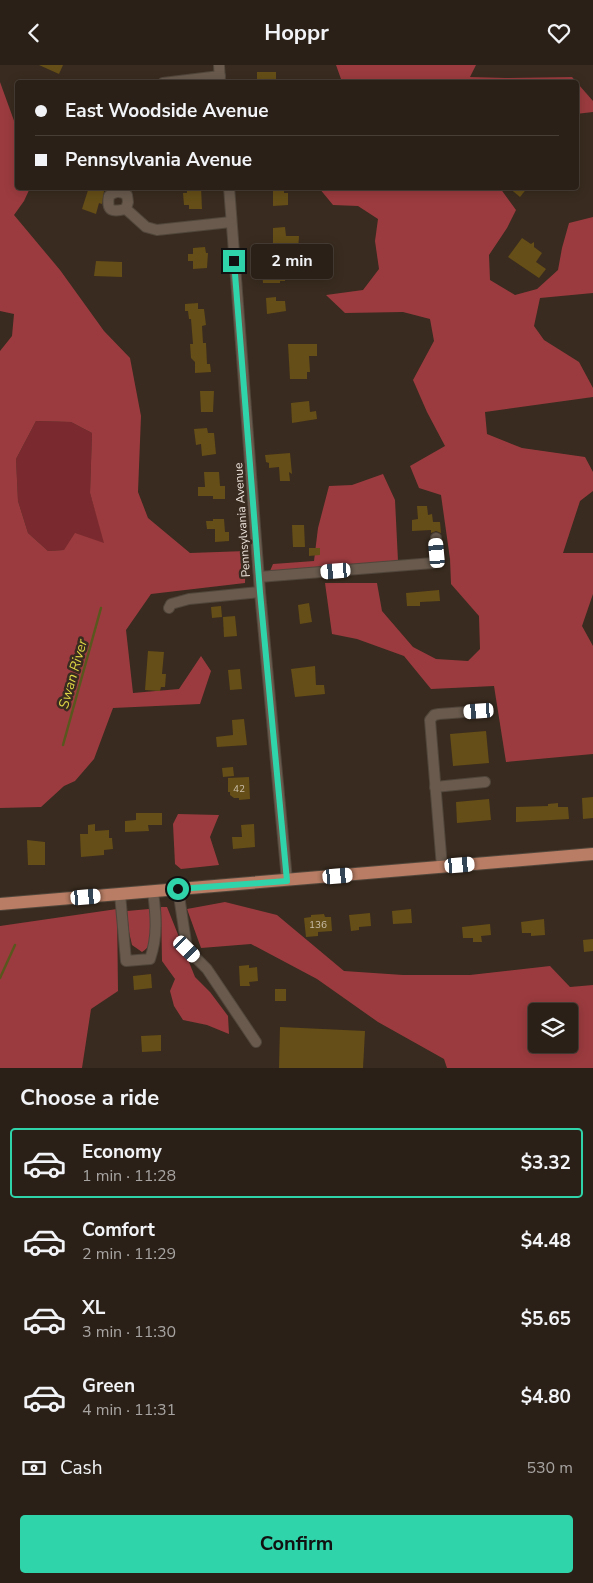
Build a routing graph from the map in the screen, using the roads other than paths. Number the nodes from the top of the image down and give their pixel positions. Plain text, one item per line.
1 (219, 74) edge
2 (182, 80) edge
3 (229, 190) edge
4 (126, 209) dead end
5 (231, 222) junction
6 (436, 538) dead end
7 (259, 577) junction
8 (260, 592) junction
9 (169, 608) dead end
10 (479, 711) dead end
11 (484, 782) dead end
12 (435, 787) junction
13 (593, 854) edge
14 (442, 867) junction
15 (287, 881) junction
16 (178, 889) junction
17 (153, 892) junction
18 (120, 894) junction
19 (0, 905) edge
20 (256, 1042) dead end

1 - 2 street
3 - 5 street, Pennsylvania Avenue
4 - 5 street
5 - 7 street, Pennsylvania Avenue
6 - 7 street
7 - 8 street, Pennsylvania Avenue
8 - 9 street
8 - 15 street, Pennsylvania Avenue
10 - 12 street
11 - 12 street
12 - 14 street
13 - 14 main road
14 - 15 main road
15 - 16 main road
16 - 17 main road
16 - 20 street
17 - 18 main road
17 - 18 street
18 - 19 main road

